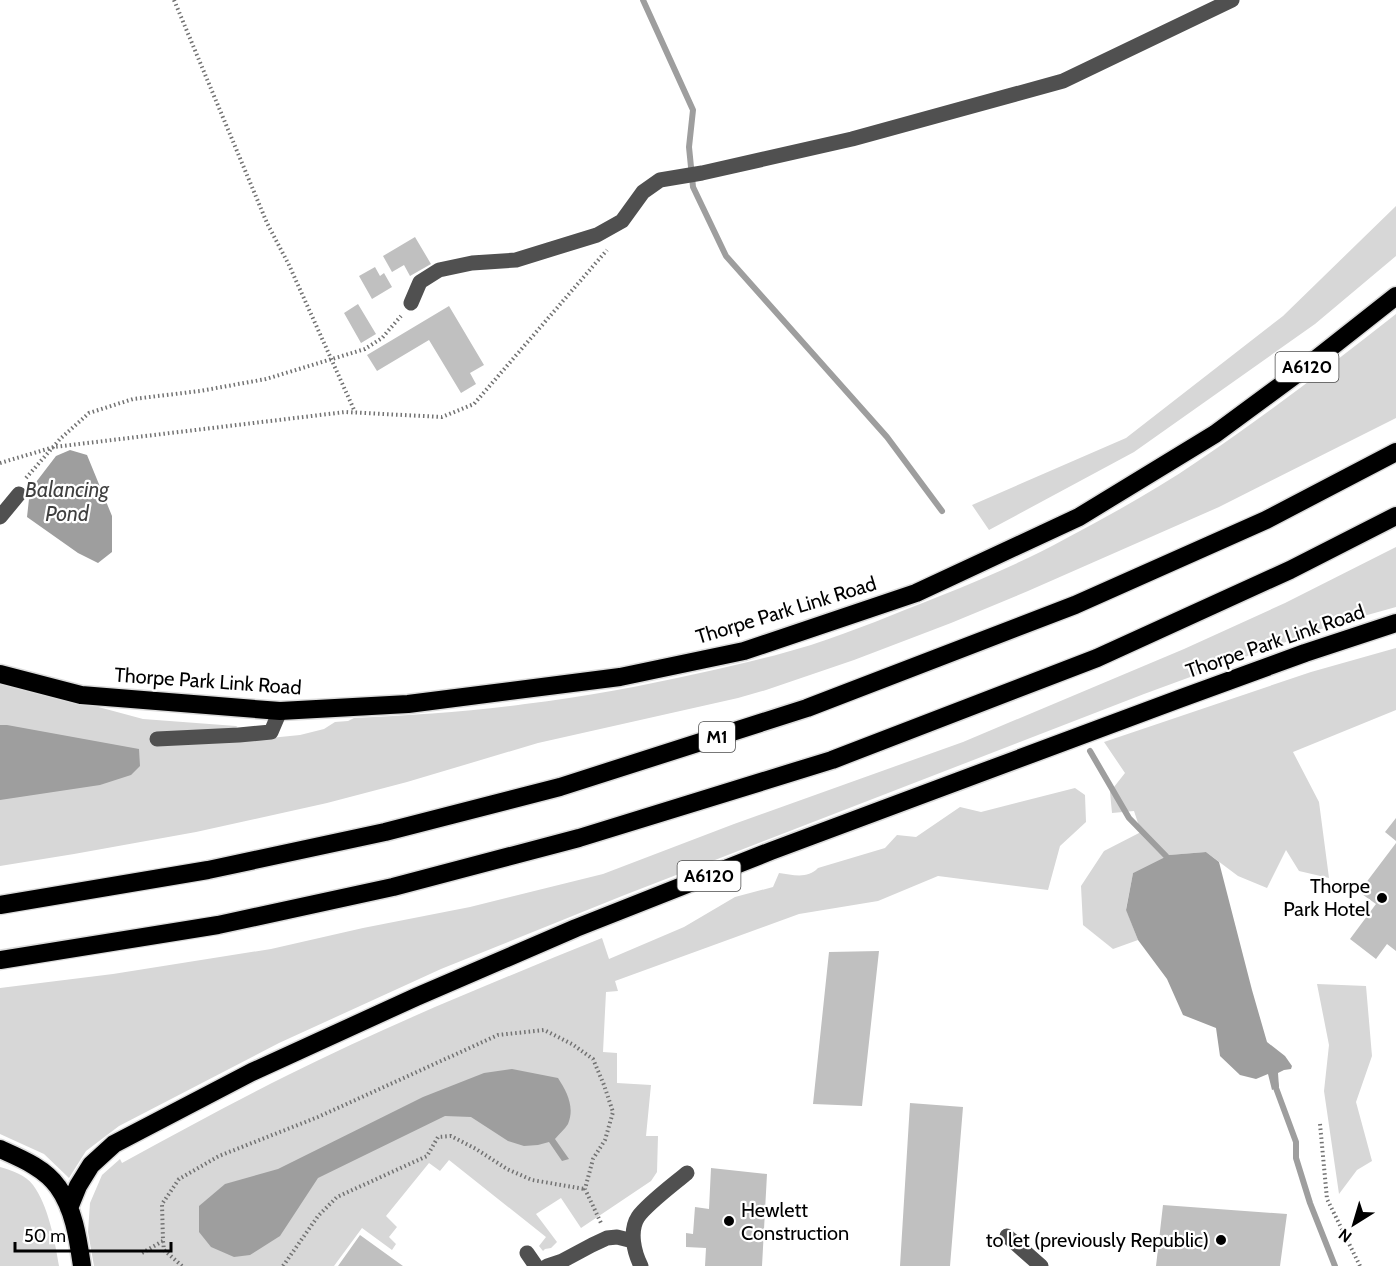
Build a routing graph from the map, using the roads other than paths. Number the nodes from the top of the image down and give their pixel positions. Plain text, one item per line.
1 (1232, 0) edge
2 (1396, 296) edge
3 (411, 303) road end
4 (1396, 452) edge
5 (19, 494) dead end
6 (1396, 516) edge
7 (0, 517) edge
8 (1396, 623) edge
9 (0, 674) edge
10 (280, 711) junction
11 (157, 739) dead end
12 (0, 905) edge
13 (0, 960) edge
14 (0, 1149) edge
15 (687, 1173) dead end
16 (69, 1208) junction
17 (1007, 1236) dead end
18 (633, 1241) junction
19 (575, 1259) edge
20 (82, 1266) edge
21 (547, 1266) edge
22 (641, 1266) edge
23 (1041, 1266) edge

1 - 3 lane
2 - 10 highway, Thorpe Park Link Road / A6120
4 - 12 highway, M1
5 - 7 lane
6 - 13 highway
8 - 16 highway, Thorpe Park Link Road / A6120
9 - 10 highway, Thorpe Park Link Road / A6120
10 - 11 lane
14 - 16 highway
15 - 18 lane
16 - 20 highway
17 - 23 lane
18 - 19 lane
18 - 22 lane
19 - 21 lane

